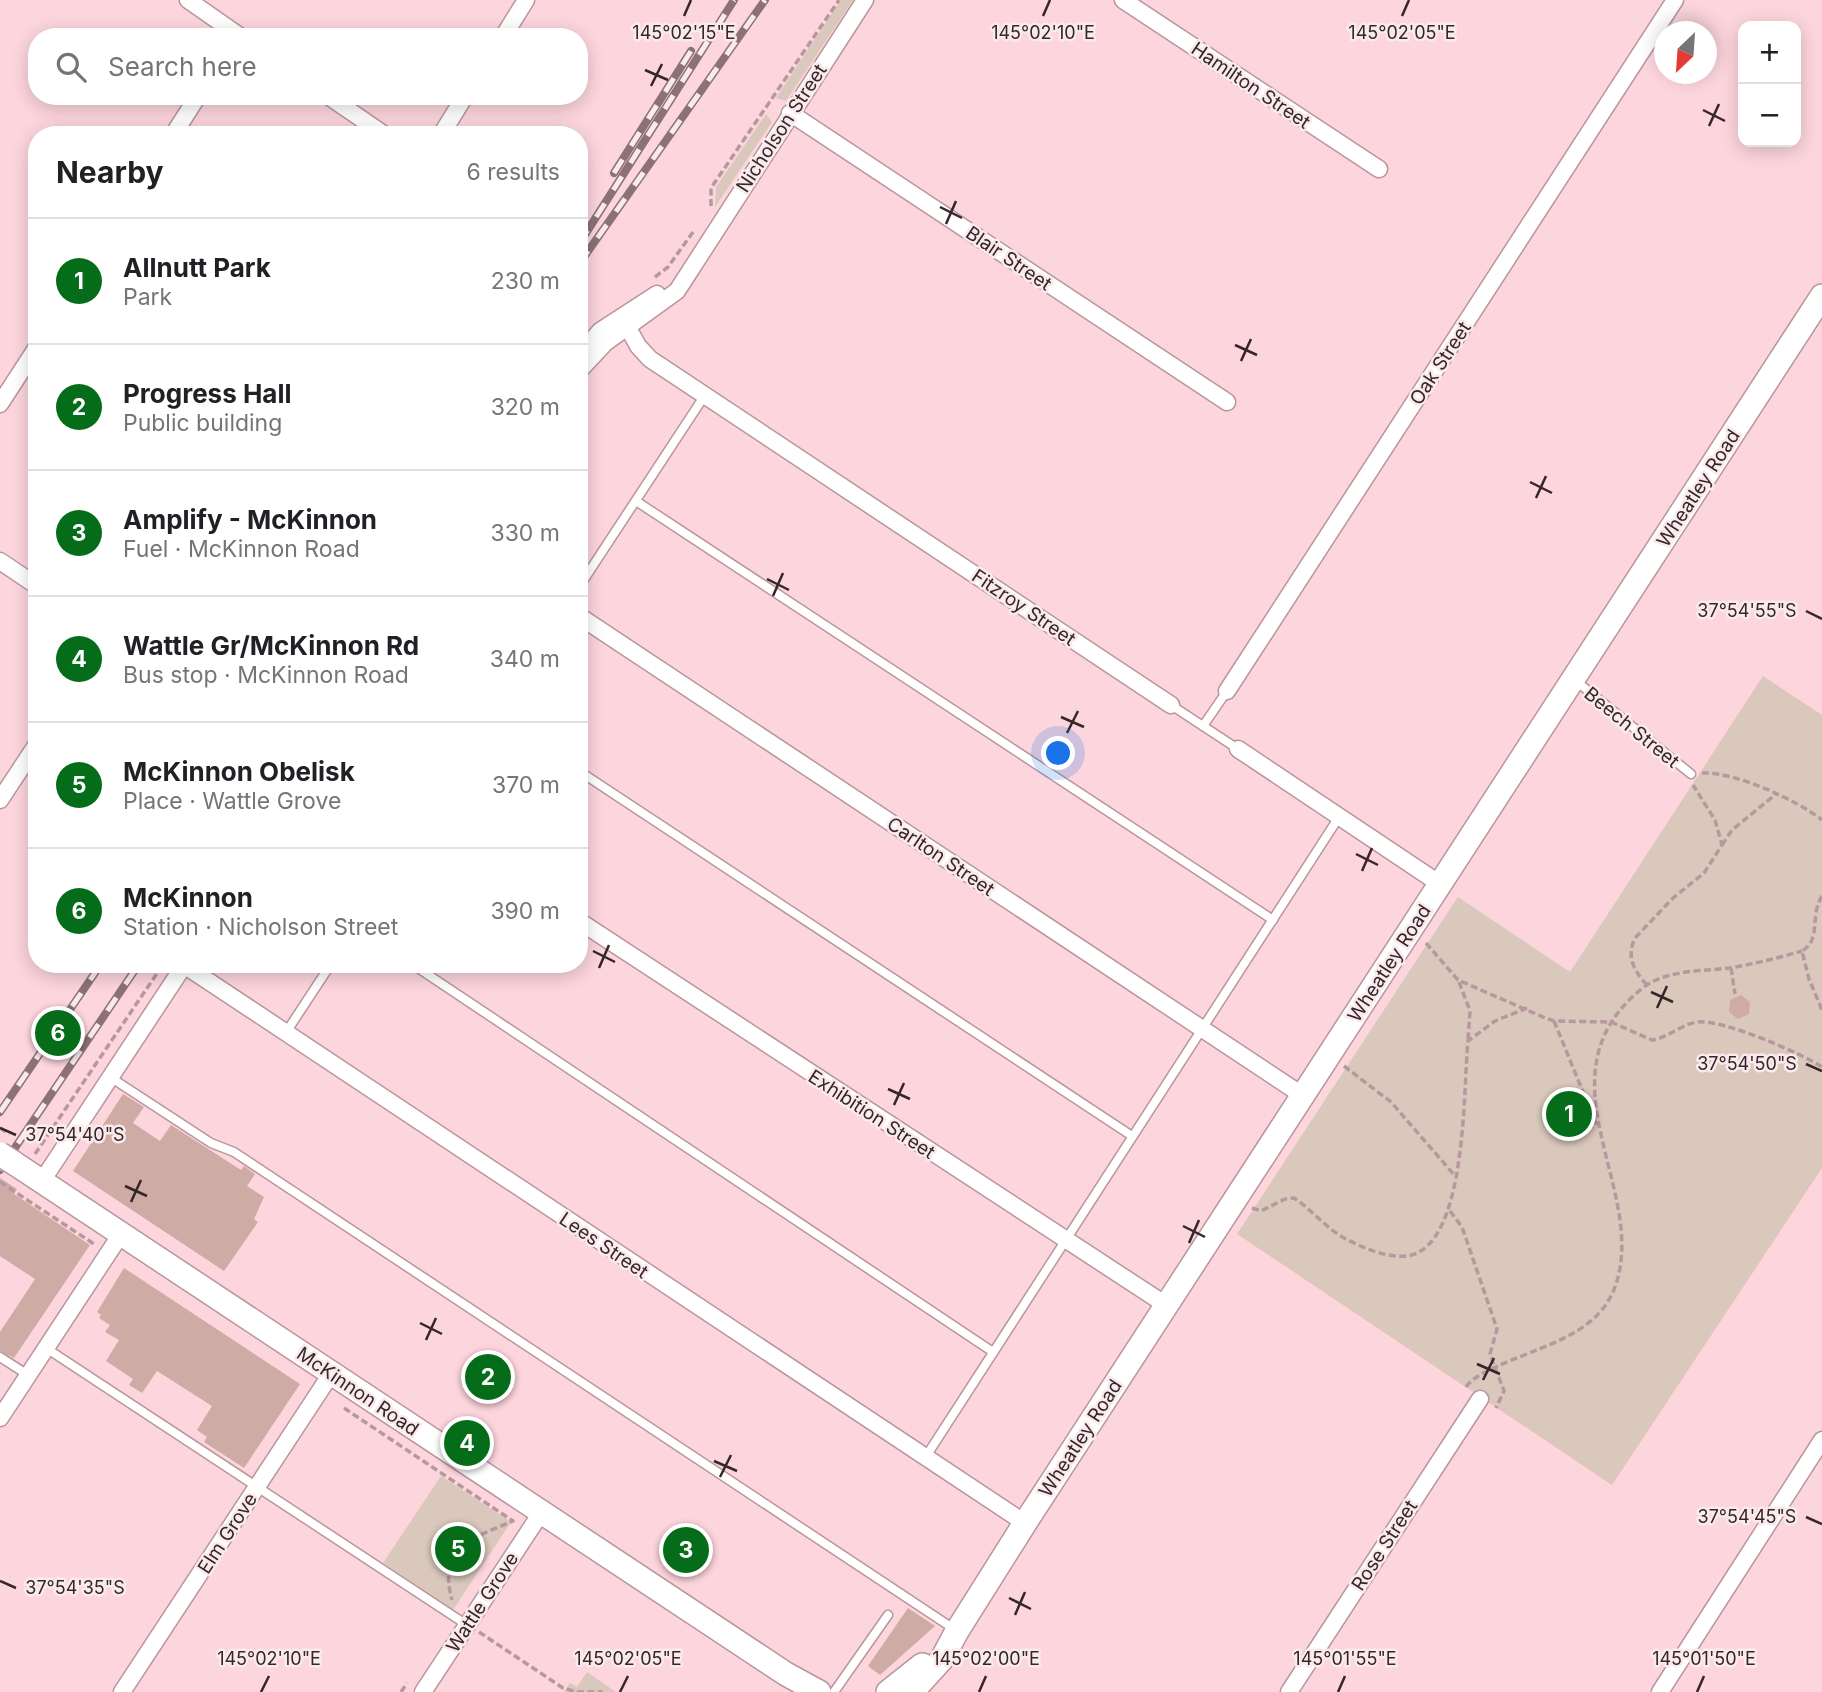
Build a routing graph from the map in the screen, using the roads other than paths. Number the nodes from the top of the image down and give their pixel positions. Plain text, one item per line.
1 (188, 0) edge
2 (526, 0) edge
3 (865, 0) edge
4 (1123, 0) edge
5 (1675, 0) edge
6 (214, 7) edge
7 (232, 28) edge
8 (509, 28) edge
9 (192, 105) edge
10 (341, 105) edge
11 (459, 105) edge
12 (790, 113) junction
13 (179, 126) edge
14 (372, 126) edge
15 (447, 126) edge
16 (1379, 169) dead end
17 (1822, 296) edge
18 (625, 323) junction
19 (588, 345) edge
20 (28, 361) edge
21 (588, 361) edge
22 (705, 395) junction
23 (1227, 402) dead end
24 (0, 404) edge
25 (636, 501) junction
26 (0, 561) edge
27 (588, 573) edge
28 (28, 580) edge
29 (588, 622) edge
30 (1573, 680) junction
31 (1227, 691) joint
32 (1171, 705) joint
33 (1203, 726) junction
34 (1238, 749) joint
35 (28, 758) edge
36 (1691, 774) road end
37 (588, 777) edge
38 (0, 800) edge
39 (1339, 817) junction
40 (1440, 884) junction
41 (1273, 920) junction
42 (588, 927) edge
43 (179, 973) edge
44 (196, 973) edge
45 (325, 973) edge
46 (425, 973) edge
47 (1202, 1029) junction
48 (285, 1034) junction
49 (110, 1077) junction
50 (1302, 1095) junction
51 (1132, 1136) junction
52 (8, 1150) edge
53 (42, 1181) junction
54 (121, 1234) junction
55 (1065, 1240) junction
56 (1166, 1305) junction
57 (46, 1348) junction
58 (993, 1352) junction
59 (0, 1357) edge
60 (331, 1374) junction
61 (28, 1375) junction
62 (1479, 1399) dead end
63 (0, 1418) edge
64 (1822, 1440) edge
65 (925, 1458) junction
66 (258, 1486) junction
67 (541, 1513) junction
68 (1025, 1523) junction
69 (888, 1615) dead end
70 (467, 1625) junction
71 (957, 1631) junction
72 (786, 1674) junction
73 (122, 1692) edge
74 (423, 1692) edge
75 (804, 1692) edge
76 (819, 1692) edge
77 (834, 1692) edge
78 (888, 1692) edge
79 (912, 1692) edge
80 (1289, 1692) edge
81 (1660, 1692) edge

1 - 6 street
2 - 8 street
3 - 12 street, Nicholson Street
4 - 16 street, Hamilton Street
5 - 31 street, Oak Street
6 - 7 street
9 - 13 street
10 - 14 street
11 - 15 street
12 - 18 street, Nicholson Street
12 - 23 street, Blair Street
17 - 30 street, Wheatley Road
18 - 19 street, Nicholson Street
18 - 21 street, Nicholson Street
18 - 22 street, Fitzroy Street
20 - 24 street
22 - 25 lane
22 - 32 street, Fitzroy Street
25 - 27 lane
25 - 41 lane
26 - 28 street
29 - 47 street, Carlton Street
30 - 36 lane, Beech Street
30 - 40 street, Wheatley Road
31 - 33 lane, Oak Street
32 - 33 lane, Fitzroy Street
33 - 34 lane, Fitzroy Street
34 - 39 street, Fitzroy Street
35 - 38 street
37 - 51 lane
39 - 40 street, Fitzroy Street
39 - 41 lane
40 - 50 street, Wheatley Road
41 - 47 lane
42 - 55 street, Exhibition Street
43 - 49 street
44 - 48 street, Lees Street
45 - 48 lane
46 - 58 lane
47 - 50 street, Carlton Street
47 - 51 lane
48 - 65 street, Lees Street
49 - 53 street
49 - 71 lane
50 - 56 street, Wheatley Road
51 - 55 lane
52 - 53 street, McKinnon Road
53 - 54 street, McKinnon Road
54 - 57 street
54 - 60 street, McKinnon Road
55 - 56 street, Exhibition Street
55 - 58 lane
56 - 68 street, Wheatley Road
57 - 61 street
57 - 66 lane
58 - 65 lane
59 - 61 lane
60 - 66 street, Elm Grove
60 - 67 street, McKinnon Road
61 - 63 street
62 - 80 street, Rose Street
64 - 81 street
65 - 68 street, Lees Street
66 - 70 lane
66 - 73 street, Elm Grove
67 - 70 street, Wattle Grove
67 - 72 street, McKinnon Road
68 - 71 street, Wheatley Road
69 - 77 lane
70 - 74 street, Wattle Grove
71 - 78 street, Wheatley Road
71 - 79 street, Wheatley Road
72 - 75 street, McKinnon Road
72 - 76 street, McKinnon Road

